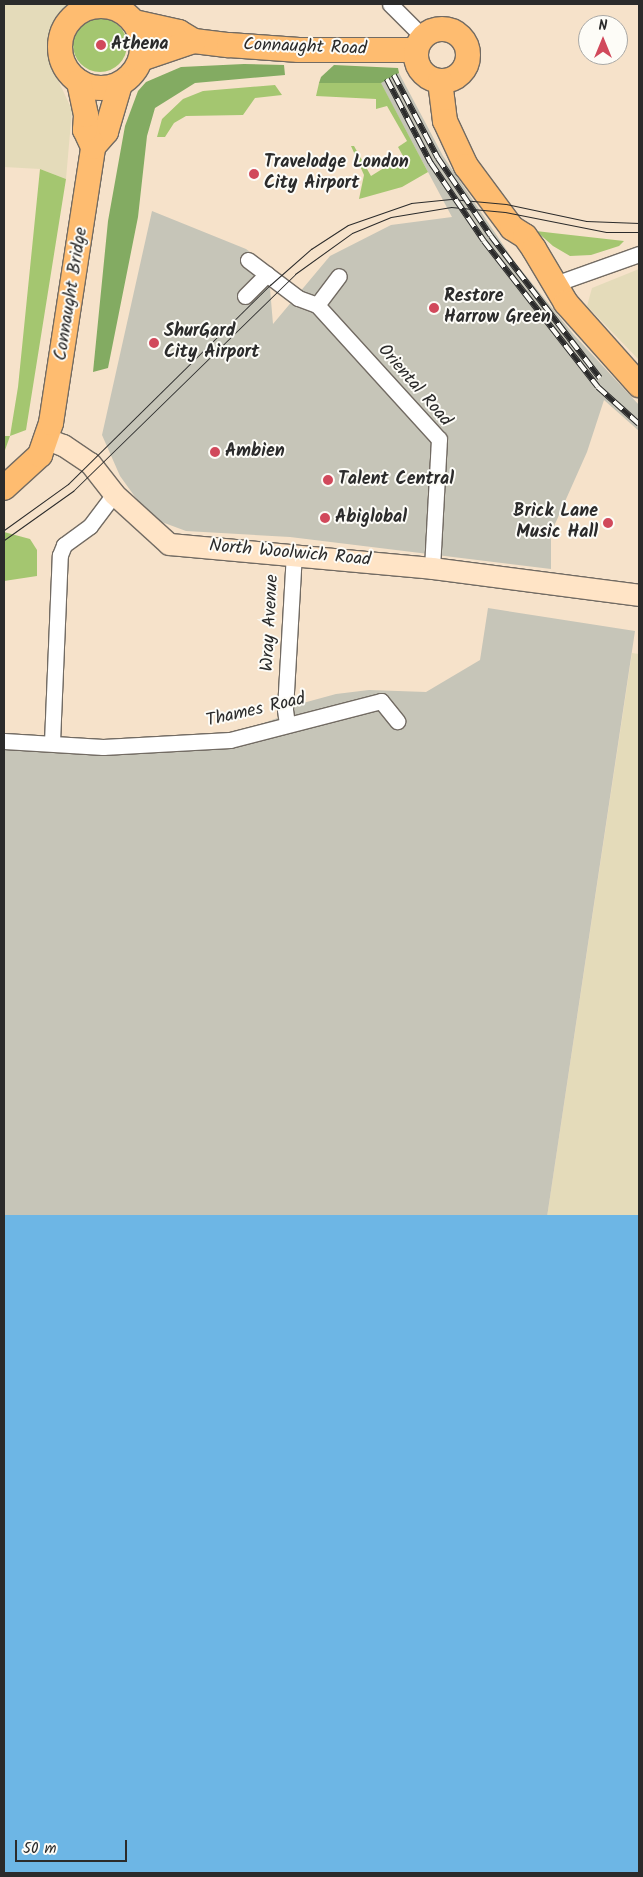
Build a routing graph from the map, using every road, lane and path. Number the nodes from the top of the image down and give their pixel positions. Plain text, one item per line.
1 (390, 4) edge
2 (78, 9) edge
3 (129, 13) edge
4 (194, 41) junction
5 (419, 43) junction
6 (140, 59) junction
7 (440, 81) junction
8 (79, 82) junction
9 (120, 84) junction
10 (93, 147) junction
11 (639, 254) edge
12 (248, 260) dead end
13 (267, 274) junction
14 (338, 276) dead end
15 (552, 285) junction
16 (245, 296) dead end
17 (317, 305) junction
18 (639, 385) edge
19 (47, 439) junction
20 (4, 488) edge
21 (114, 494) junction
22 (294, 554) junction
23 (432, 568) junction
24 (639, 595) edge
25 (398, 721) dead end
26 (287, 724) junction
27 (4, 741) edge
28 (52, 742) junction

1 - 5 street
2 - 3 main road
2 - 8 main road
3 - 4 main road, Connaught Road
3 - 6 main road
4 - 5 main road, Connaught Road
4 - 6 main road, Connaught Road
5 - 7 main road
5 - 7 main road, Connaught Road
6 - 9 main road
7 - 15 main road
8 - 9 main road
8 - 10 main road, Connaught Bridge
9 - 10 main road, Connaught Bridge
10 - 19 main road, Connaught Bridge
11 - 15 street
12 - 13 street, Oriental Road
13 - 16 street
13 - 17 street, Oriental Road
14 - 17 street
15 - 18 main road
17 - 23 street, Oriental Road
19 - 20 main road
19 - 21 street, North Woolwich Road
21 - 22 street, North Woolwich Road
21 - 28 street
22 - 23 street, North Woolwich Road
22 - 26 street, Wray Avenue
23 - 24 street, North Woolwich Road
25 - 26 street, Thames Road
26 - 28 street, Thames Road
27 - 28 street, Thames Road

